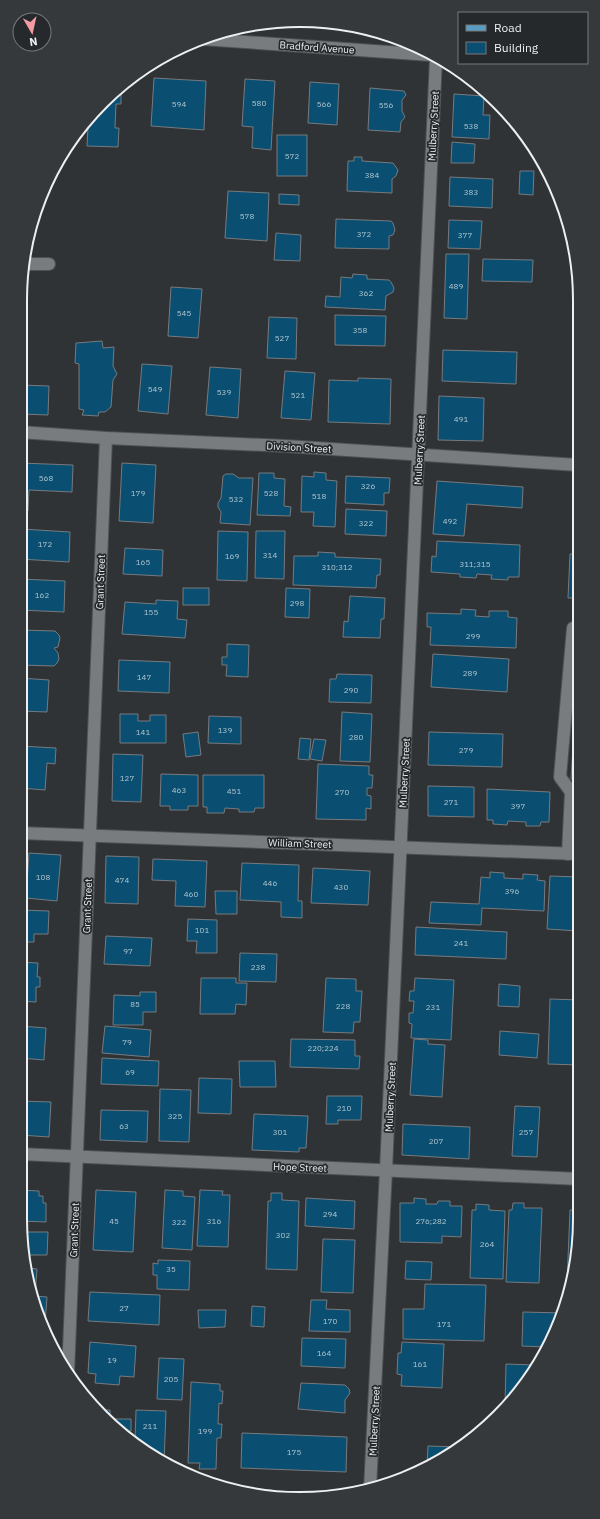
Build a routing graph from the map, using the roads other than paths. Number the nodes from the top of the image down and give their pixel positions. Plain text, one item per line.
1 (216, 40) edge
2 (419, 54) edge
3 (436, 64) edge
4 (29, 264) edge
5 (49, 264) dead end
6 (27, 432) edge
7 (106, 438) junction
8 (418, 455) junction
9 (573, 465) edge
10 (573, 628) edge
11 (27, 833) edge
12 (90, 835) junction
13 (573, 838) edge
14 (401, 847) junction
15 (573, 854) edge
16 (27, 1154) edge
17 (77, 1157) junction
18 (386, 1170) junction
19 (573, 1179) edge
20 (68, 1363) edge
21 (370, 1483) edge

1 - 2 street, Bradford Avenue
3 - 8 street, Mulberry Street
4 - 5 street
6 - 7 street, Division Street
7 - 8 street, Division Street
7 - 12 street, Grant Street
8 - 9 street, Division Street
8 - 14 street, Mulberry Street
10 - 13 street
11 - 12 street, William Street
12 - 14 street, William Street
12 - 17 street, Grant Street
14 - 15 street, William Street
14 - 18 street, Mulberry Street
16 - 17 street, Hope Street
17 - 18 street, Hope Street
17 - 20 street, Grant Street
18 - 19 street, Hope Street
18 - 21 street, Mulberry Street

